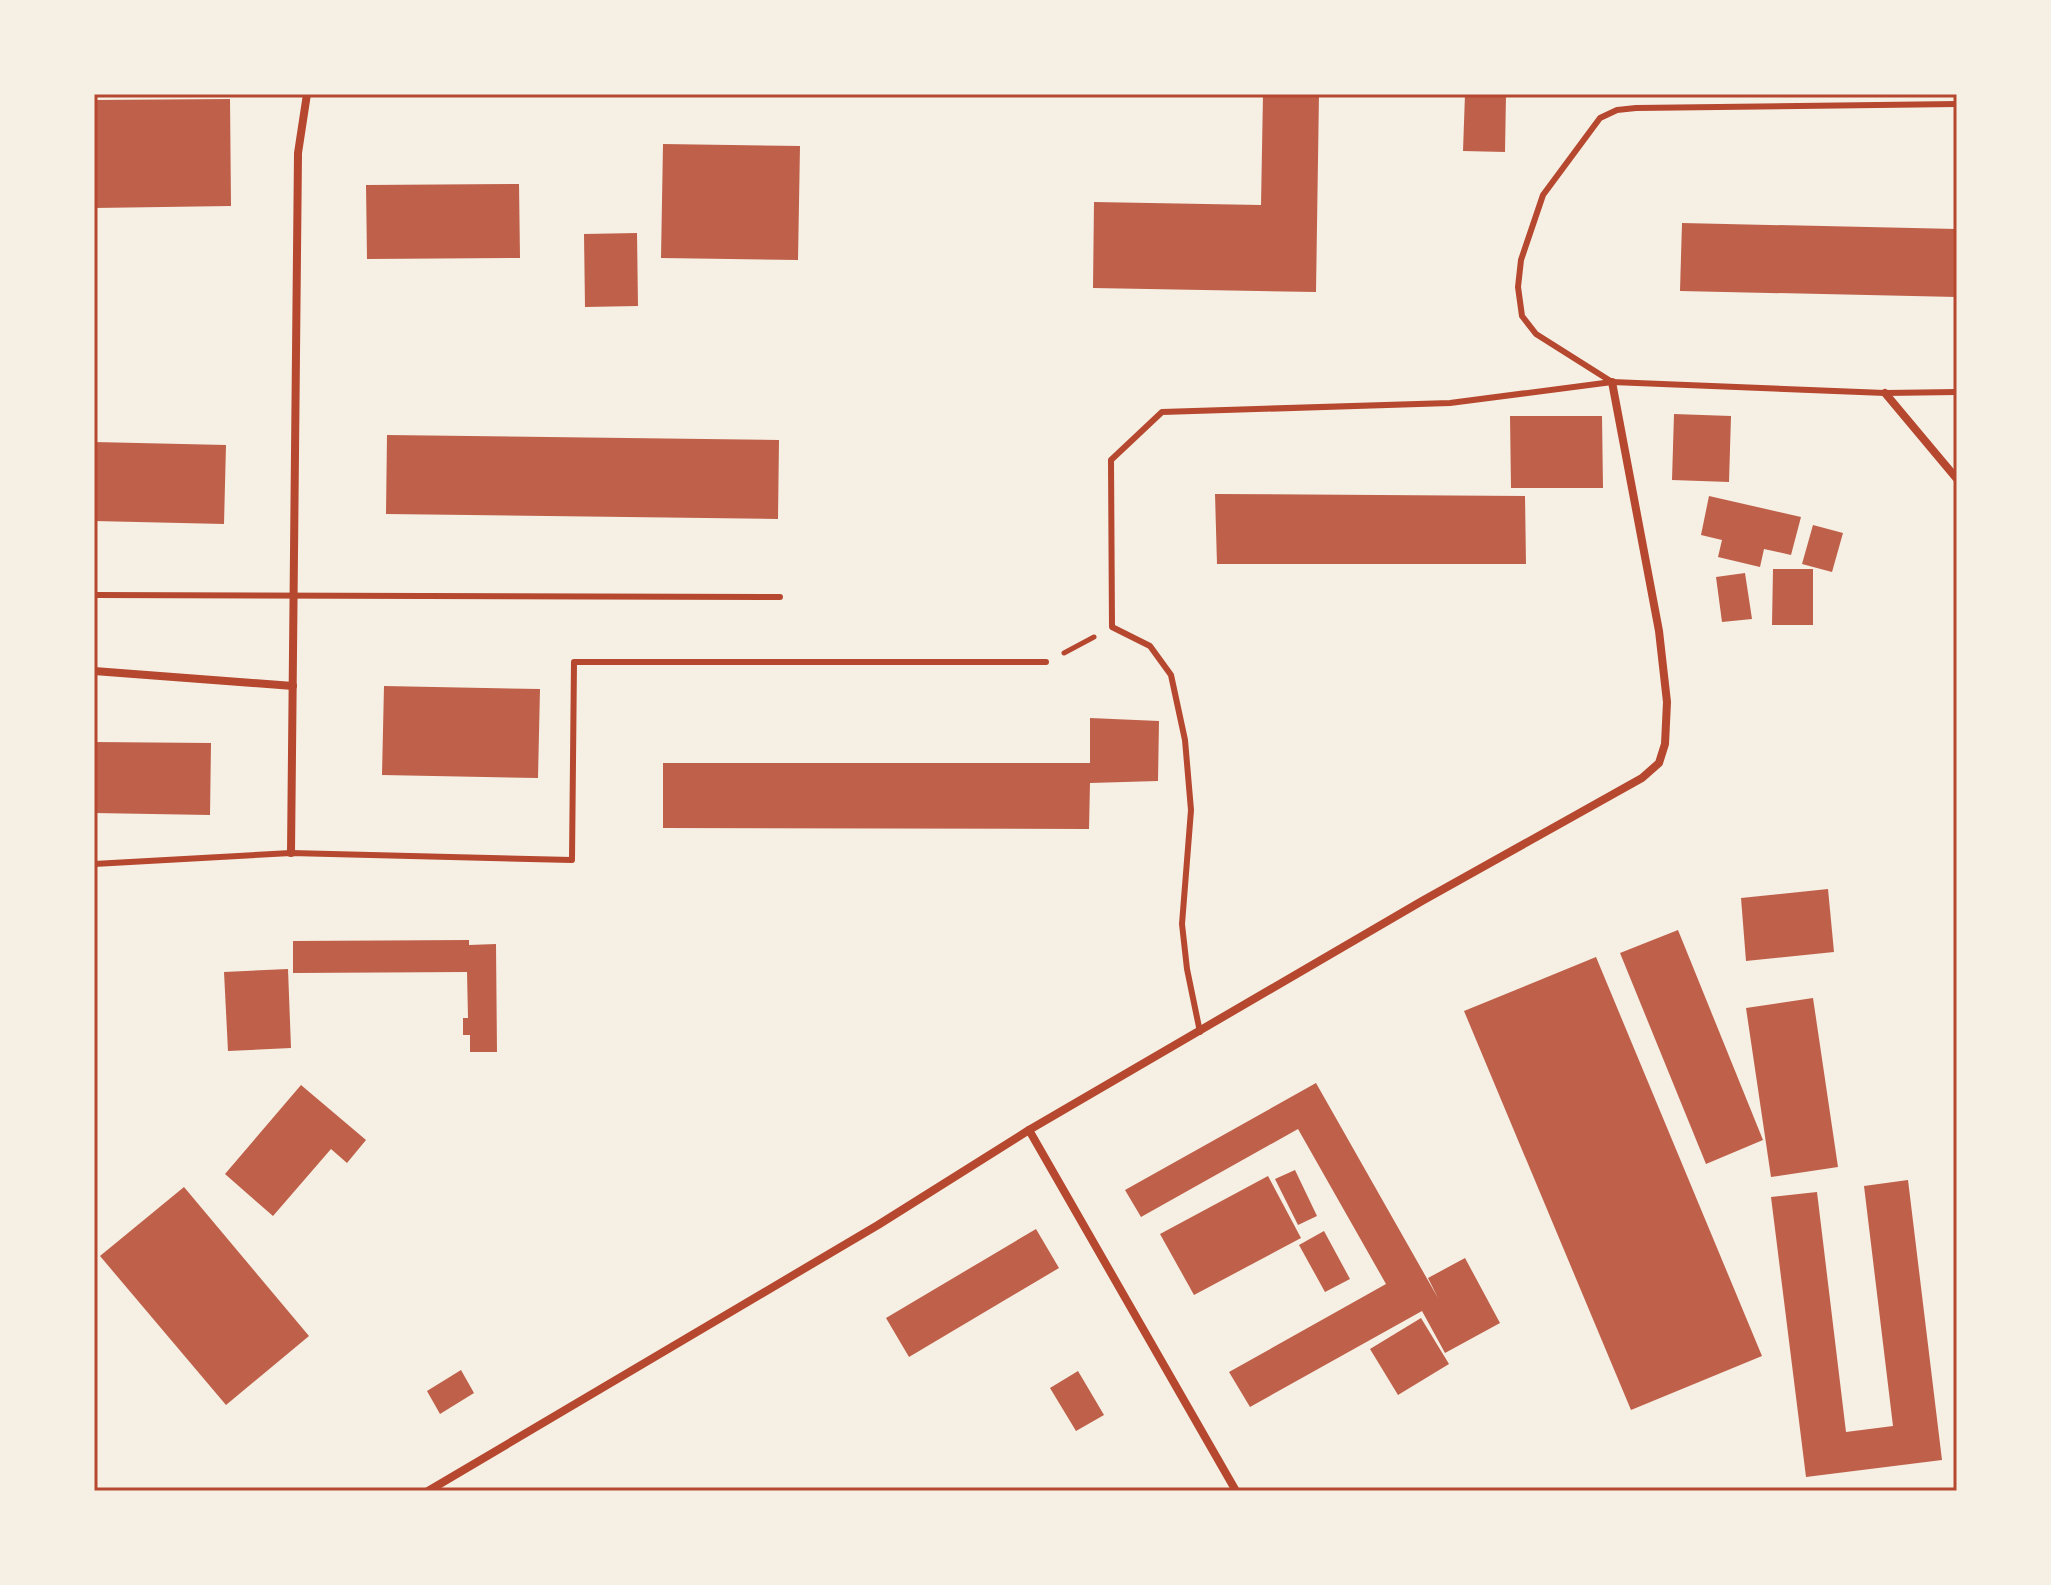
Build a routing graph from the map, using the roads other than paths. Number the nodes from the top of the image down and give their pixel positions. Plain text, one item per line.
1 (307, 94) edge
2 (1957, 104) edge
3 (1612, 382) junction
4 (1957, 392) edge
5 (1885, 393) junction
6 (1957, 479) edge
7 (94, 595) edge
8 (293, 596) junction
9 (780, 597) dead end
10 (1046, 662) road end
11 (94, 671) edge
12 (293, 686) junction
13 (291, 853) junction
14 (94, 864) edge
15 (1200, 1032) junction
16 (1029, 1130) junction
17 (428, 1491) edge
18 (1236, 1491) edge

1 - 8 street
2 - 3 lane
3 - 5 lane
3 - 15 street
3 - 15 lane
4 - 5 lane
5 - 6 street
7 - 8 lane
8 - 9 lane
8 - 12 street
10 - 13 lane
11 - 12 street
12 - 13 street
13 - 14 lane
15 - 16 street
16 - 17 street
16 - 18 street

